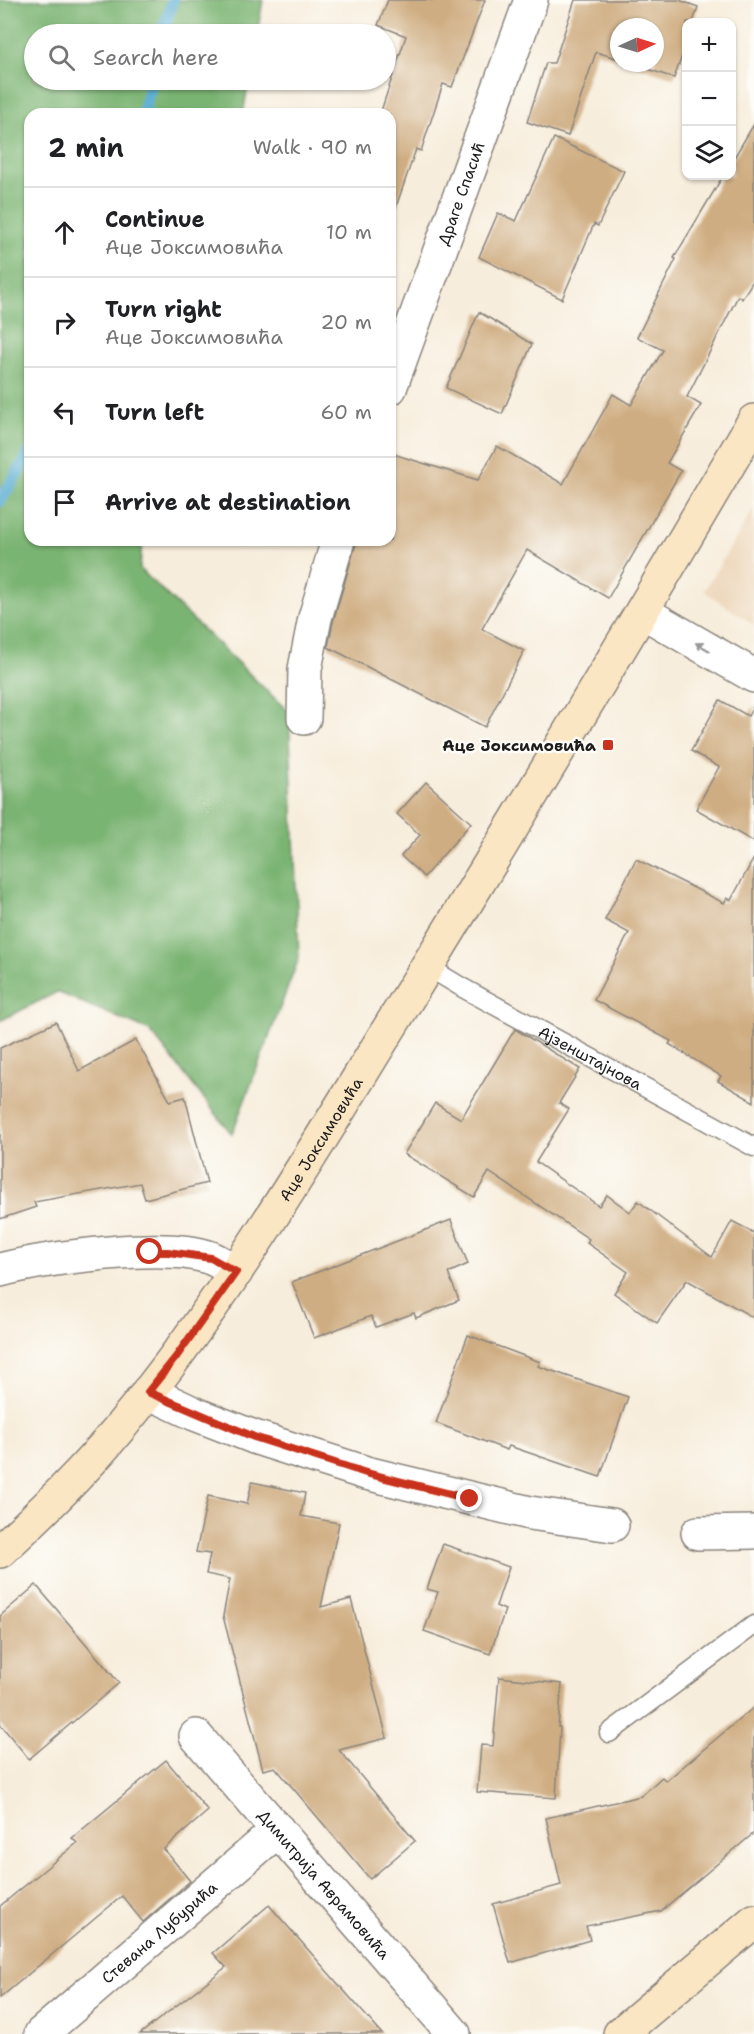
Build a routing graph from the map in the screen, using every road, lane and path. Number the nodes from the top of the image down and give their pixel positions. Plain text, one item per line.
1 (531, 0) edge
2 (396, 371) edge
3 (754, 421) edge
4 (336, 546) edge
5 (643, 612) junction
6 (754, 676) edge
7 (304, 718) dead end
8 (428, 967) junction
9 (754, 1147) edge
10 (0, 1270) edge
11 (236, 1272) junction
12 (148, 1392) junction
13 (612, 1525) dead end
14 (754, 1532) edge
15 (698, 1533) dead end
16 (0, 1551) edge
17 (754, 1625) edge
18 (609, 1732) dead end
19 (196, 1736) dead end
20 (278, 1830) junction
21 (754, 1921) edge
22 (41, 2034) edge
23 (454, 2034) edge
24 (620, 2034) edge

1 - 2 street, Драге Спасић
3 - 5 main road, Аце Јоксимовића
4 - 7 street
6 -> 5 street
5 - 8 main road, Аце Јоксимовића
8 - 9 lane, Ајзенштајнова
8 - 11 main road, Аце Јоксимовића
10 - 11 street
11 - 12 main road, Аце Јоксимовића
12 - 13 street
12 - 16 main road, Аце Јоксимовића
14 - 15 street
17 - 18 lane
19 - 20 street, Димитрија Аврамовића
20 - 22 street, Стевана Лубурића
20 - 23 street, Димитрија Аврамовића
21 - 24 main road

